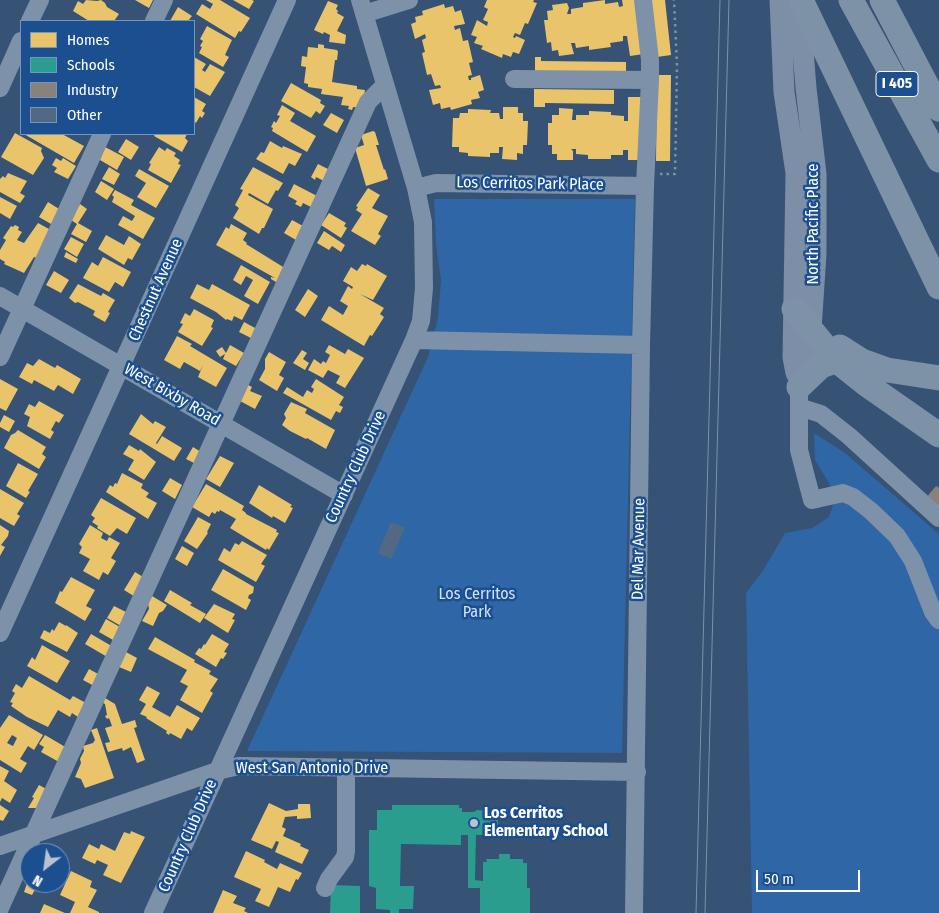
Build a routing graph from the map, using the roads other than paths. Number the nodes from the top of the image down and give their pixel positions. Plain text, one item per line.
1 (40, 0) edge
2 (164, 0) edge
3 (287, 0) edge
4 (409, 0) edge
5 (644, 0) edge
6 (780, 0) edge
7 (800, 0) edge
8 (882, 0) edge
9 (899, 0) edge
10 (859, 3) edge
11 (362, 7) edge
12 (30, 20) edge
13 (154, 20) edge
14 (20, 43) edge
15 (939, 74) edge
16 (514, 79) dead end
17 (650, 80) junction
18 (385, 85) junction
19 (0, 88) edge
20 (939, 109) edge
21 (939, 127) edge
22 (102, 135) edge
23 (939, 160) edge
24 (645, 186) junction
25 (416, 188) junction
26 (939, 287) edge
27 (0, 296) edge
28 (22, 308) junction
29 (794, 309) junction
30 (811, 328) junction
31 (414, 340) junction
32 (641, 346) junction
33 (0, 357) edge
34 (844, 357) junction
35 (122, 366) junction
36 (939, 378) edge
37 (799, 397) junction
38 (221, 424) junction
39 (939, 435) edge
40 (344, 495) junction
41 (939, 518) edge
42 (931, 586) edge
43 (939, 620) edge
44 (0, 634) edge
45 (346, 768) junction
46 (217, 771) junction
47 (637, 772) junction
48 (33, 834) junction
49 (0, 846) edge
50 (325, 888) dead end
51 (0, 908) edge
52 (153, 913) edge
53 (634, 913) edge

1 - 12 street
2 - 13 street
3 - 35 street, Chestnut Avenue
4 - 11 street
5 - 17 street
6 - 29 main road, North Pacific Place
7 - 26 highway
7 - 30 main road, North Pacific Place
8 - 20 highway
9 - 15 highway, I 405
10 - 21 highway
10 - 23 highway, I 405
11 - 18 street, Country Club Drive
14 - 19 street
16 - 17 street
17 - 24 street
18 - 25 street, Country Club Drive
18 - 38 street
22 - 28 street
24 - 25 street, Los Cerritos Park Place
24 - 32 street, Del Mar Avenue
25 - 31 street, Country Club Drive
27 - 28 street, West Bixby Road
28 - 33 street
28 - 35 street, West Bixby Road
29 - 30 highway
29 - 37 main road, North Pacific Place
30 - 34 highway
30 - 37 main road, North Pacific Place
31 - 32 street
31 - 40 street, Country Club Drive
32 - 47 street, Del Mar Avenue
34 - 36 highway
34 - 37 highway
34 - 39 highway
35 - 38 street, West Bixby Road
35 - 44 street, Chestnut Avenue
37 - 41 street
37 - 42 street, North Pacific Place
38 - 40 street, West Bixby Road
38 - 48 street
40 - 46 street, Country Club Drive
42 - 43 street
45 - 46 street, West San Antonio Drive
45 - 47 street, West San Antonio Drive
45 - 50 street
46 - 48 street, West San Antonio Drive
46 - 52 street, Country Club Drive
47 - 53 street, Del Mar Avenue
48 - 49 street, West San Antonio Drive
48 - 51 street

